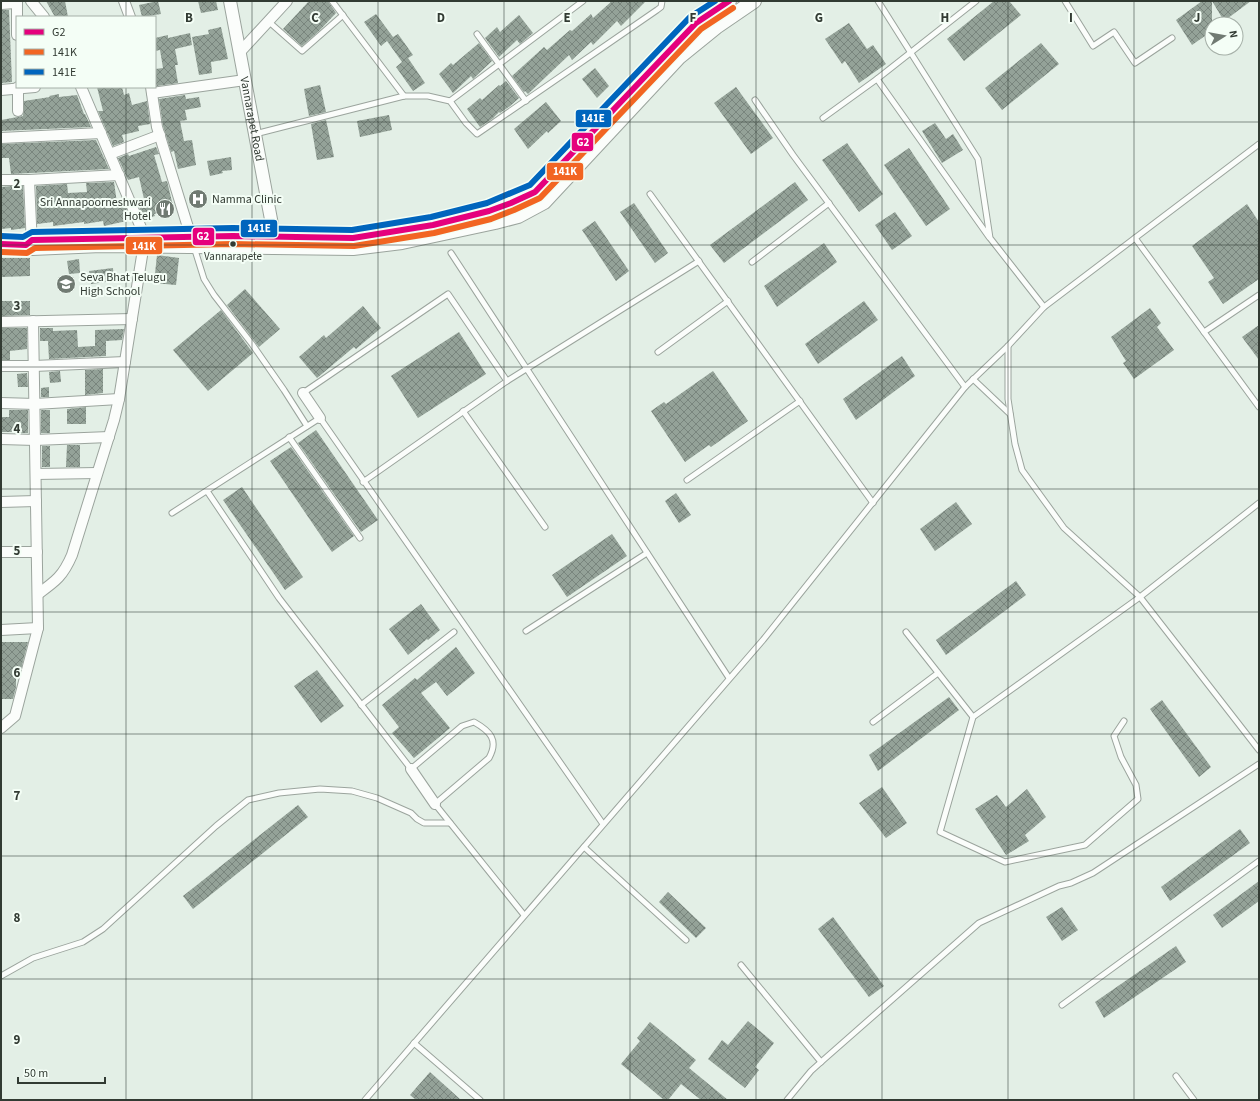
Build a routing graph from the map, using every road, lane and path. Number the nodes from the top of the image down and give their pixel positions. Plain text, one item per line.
1 (31, 1) edge
2 (124, 1) edge
3 (230, 1) edge
4 (287, 1) edge
5 (332, 1) edge
6 (583, 1) edge
7 (662, 1) edge
8 (729, 1) edge
9 (754, 1) edge
10 (878, 1) edge
11 (976, 1) edge
12 (1065, 1) edge
13 (17, 2) edge
14 (1, 4) edge
15 (343, 15) junction
16 (17, 16) edge
17 (43, 16) edge
18 (130, 16) edge
19 (268, 21) junction
20 (477, 34) dead end
21 (1172, 38) dead end
22 (240, 52) junction
23 (910, 52) junction
24 (499, 64) junction
25 (877, 79) junction
26 (245, 80) junction
27 (18, 88) edge
28 (81, 88) edge
29 (1, 90) edge
30 (151, 90) edge
31 (404, 96) junction
32 (755, 100) dead end
33 (450, 101) junction
34 (526, 101) junction
35 (18, 111) dead end
36 (823, 118) dead end
37 (101, 133) junction
38 (255, 134) junction
39 (160, 135) junction
40 (1, 138) edge
41 (1259, 144) edge
42 (110, 154) junction
43 (119, 175) junction
44 (1, 180) edge
45 (29, 180) junction
46 (650, 194) dead end
47 (829, 203) junction
48 (990, 238) junction
49 (1135, 238) junction
50 (145, 241) junction
51 (193, 241) junction
52 (275, 242) junction
53 (1, 244) edge
54 (30, 244) junction
55 (451, 253) dead end
56 (699, 261) junction
57 (752, 262) dead end
58 (1259, 295) edge
59 (728, 301) junction
60 (1044, 307) junction
61 (132, 319) junction
62 (33, 321) junction
63 (1, 322) edge
64 (1204, 332) junction
65 (1008, 346) junction
66 (658, 352) dead end
67 (124, 362) junction
68 (1, 366) edge
69 (34, 366) junction
70 (526, 368) junction
71 (974, 379) junction
72 (507, 381) junction
73 (965, 387) junction
74 (303, 393) joint
75 (119, 399) junction
76 (800, 401) junction
77 (1, 403) edge
78 (35, 404) junction
79 (1259, 407) edge
80 (463, 411) junction
81 (1010, 414) junction
82 (320, 418) junction
83 (307, 426) junction
84 (109, 437) junction
85 (289, 438) junction
86 (1, 439) edge
87 (35, 440) junction
88 (97, 473) junction
89 (36, 474) junction
90 (687, 480) dead end
91 (363, 482) junction
92 (207, 491) junction
93 (36, 501) junction
94 (1, 502) edge
95 (874, 503) junction
96 (1259, 504) edge
97 (172, 512) dead end
98 (545, 527) dead end
99 (360, 538) dead end
100 (1, 552) edge
101 (37, 552) junction
102 (647, 553) junction
103 (38, 594) junction
104 (1140, 598) junction
105 (38, 628) junction
106 (1, 630) edge
107 (454, 632) dead end
108 (526, 632) dead end
109 (906, 632) dead end
110 (938, 673) junction
111 (729, 678) junction
112 (361, 705) junction
113 (973, 716) junction
114 (873, 722) dead end
115 (1124, 722) dead end
116 (1, 728) edge
117 (1259, 750) edge
118 (1259, 764) edge
119 (411, 769) junction
120 (435, 804) junction
121 (450, 822) junction
122 (603, 824) junction
123 (584, 847) junction
124 (1259, 861) edge
125 (524, 915) junction
126 (686, 940) dead end
127 (742, 965) dead end
128 (1, 976) edge
129 (1062, 1004) dead end
130 (414, 1043) junction
131 (821, 1062) junction
132 (1176, 1076) dead end
133 (364, 1100) edge
134 (480, 1100) edge
135 (787, 1100) edge
136 (1194, 1100) edge

1 - 17 street
2 - 18 street
3 - 22 street, Vannarapet Road
4 - 19 street
5 - 15 lane
6 - 24 lane
7 - 34 lane
8 - 52 main road
9 - 52 main road
10 - 23 lane
11 - 23 lane
12 - 21 lane
13 - 14 street
13 - 16 street
15 - 19 lane
15 - 31 lane
19 - 22 street
20 - 24 lane
22 - 26 street, Vannarapet Road
23 - 25 lane
23 - 48 lane
24 - 33 lane
24 - 34 lane
25 - 36 lane
25 - 48 lane
26 - 30 street
26 - 38 street, Vannarapet Road
27 - 29 street
27 - 35 street
28 - 37 street
30 - 39 street
31 - 33 lane
31 - 38 lane
32 - 47 lane
33 - 34 lane
37 - 40 street
37 - 42 street
38 - 52 street, Vannarapet Road
39 - 42 street
39 - 51 street
41 - 49 lane
42 - 43 street
43 - 45 street
43 - 50 street
44 - 45 street
45 - 54 street
46 - 56 lane
47 - 57 lane
47 - 73 lane
48 - 60 lane
49 - 60 lane
49 - 64 lane
50 - 51 main road
50 - 54 main road
50 - 61 street
51 - 52 main road
51 - 83 lane
53 - 54 main road
55 - 70 lane
56 - 59 lane
56 - 70 lane
58 - 64 lane
59 - 66 lane
59 - 76 lane
60 - 65 lane
61 - 62 street
61 - 67 street
62 - 63 street
62 - 69 street
64 - 79 lane
65 - 71 lane
65 - 81 lane
67 - 69 street
67 - 75 street
68 - 69 street
69 - 78 street
70 - 72 lane
70 - 102 lane
71 - 73 lane
71 - 81 lane
72 - 74 lane
72 - 80 lane
73 - 95 lane
74 - 82 street
75 - 78 street
75 - 84 street
76 - 90 lane
76 - 95 lane
77 - 78 street
78 - 87 street
80 - 91 lane
80 - 98 lane
81 - 104 lane
82 - 83 lane
82 - 91 lane
83 - 85 lane
84 - 87 street
84 - 88 street
85 - 92 lane
85 - 99 lane
86 - 87 street
87 - 89 street
88 - 89 street
88 - 103 street
89 - 93 street
91 - 122 lane
92 - 97 lane
92 - 112 lane
93 - 94 street
93 - 101 street
95 - 111 lane
96 - 104 lane
100 - 101 street
101 - 103 street
102 - 108 lane
102 - 111 lane
103 - 105 street
104 - 113 lane
104 - 117 lane
105 - 106 street
105 - 116 street
107 - 112 lane
109 - 110 lane
110 - 113 lane
110 - 114 lane
111 - 122 lane
112 - 119 lane
113 - 115 lane
118 - 131 lane
119 - 120 street
119 - 120 lane
120 - 121 lane
121 - 125 lane
121 - 128 lane
122 - 123 lane
123 - 125 lane
123 - 126 lane
124 - 129 lane
125 - 130 lane
127 - 131 lane
130 - 133 lane
130 - 134 lane
131 - 135 lane
132 - 136 lane

